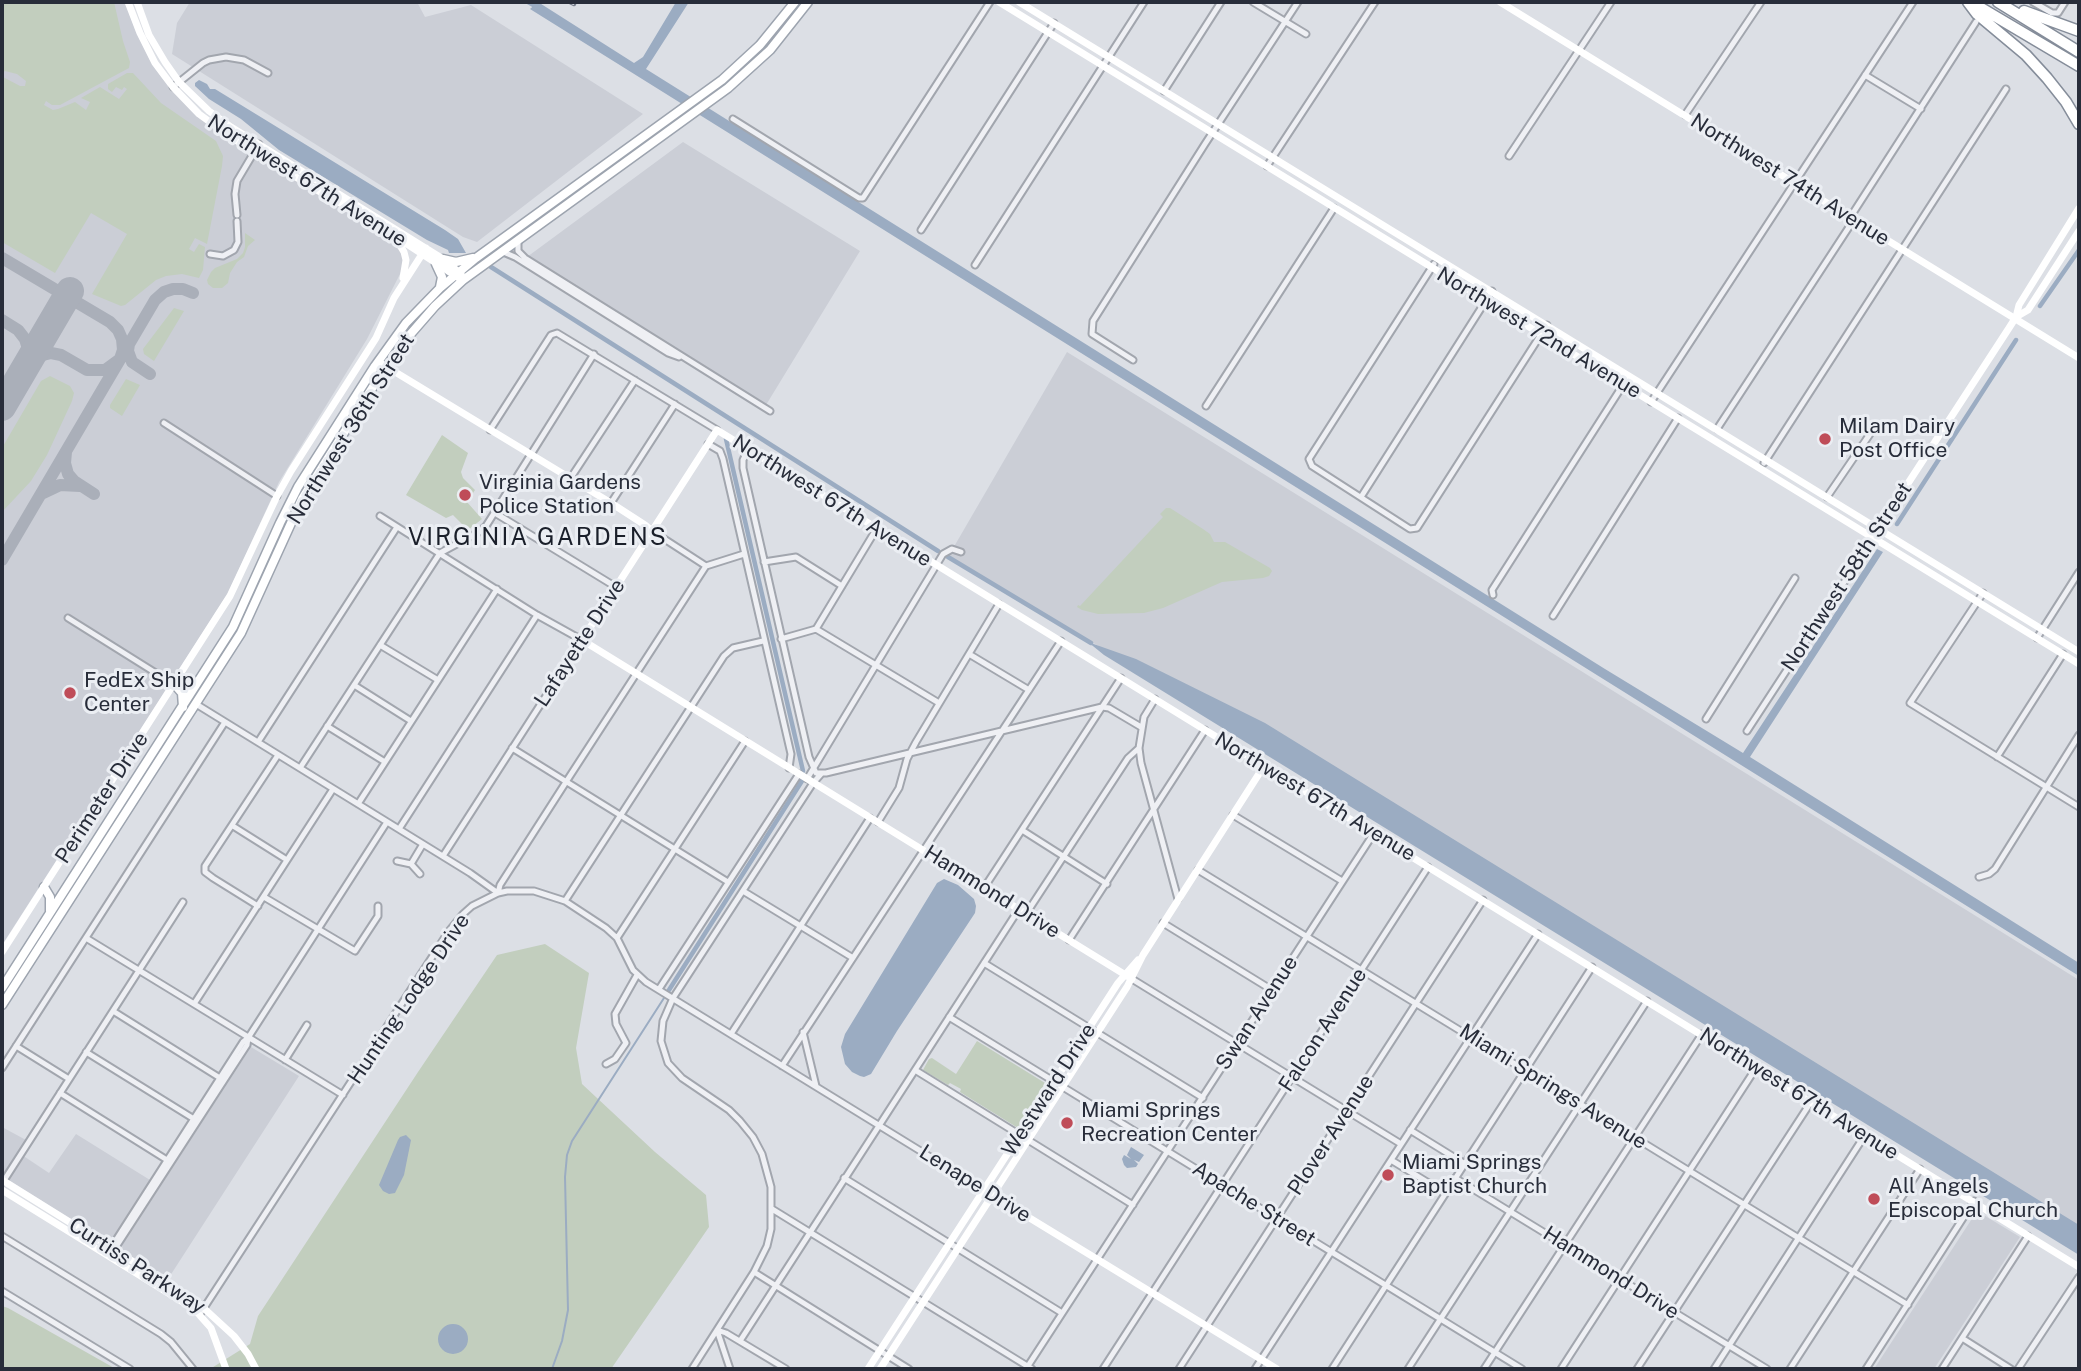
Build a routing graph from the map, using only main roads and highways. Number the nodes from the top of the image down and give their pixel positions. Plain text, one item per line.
1 (795, 2) edge
2 (808, 2) edge
3 (1969, 2) edge
4 (1984, 2) edge
5 (1998, 2) edge
6 (2008, 2) edge
7 (2024, 11) junction
8 (2079, 31) edge
9 (2079, 49) edge
10 (2079, 63) edge
11 (2079, 124) edge
12 (476, 258) junction
13 (440, 288) junction
14 (383, 364) junction
15 (246, 614) junction
16 (198, 684) junction
17 (183, 708) junction
18 (122, 810) junction
19 (44, 887) road end
20 (66, 888) junction
21 (68, 902) junction
22 (52, 910) junction
23 (22, 957) junction
24 (23, 972) junction
25 (2, 988) edge
26 (2, 1005) edge

1 - 12 main road, Northwest 36th Street
2 - 14 main road, Northwest 36th Street
3 - 10 highway
3 - 11 highway
4 - 10 highway
5 - 9 highway
6 - 7 highway
7 - 8 highway
7 - 9 highway
12 - 13 main road, Northwest 36th Street
12 - 13 main road
13 - 14 main road, Northwest 36th Street
14 - 15 main road, Northwest 36th Street
15 - 16 main road, Northwest 36th Street
15 - 18 main road, Northwest 36th Street
16 - 17 main road, Northwest 36th Street
16 - 17 main road
17 - 18 main road, Northwest 36th Street
18 - 20 main road, Northwest 36th Street
18 - 21 main road, Northwest 36th Street
19 - 22 main road
20 - 21 main road
20 - 22 main road, Northwest 36th Street
21 - 22 main road
21 - 24 main road, Northwest 36th Street
22 - 23 main road, Northwest 36th Street
23 - 24 main road
23 - 25 main road, Northwest 36th Street
24 - 26 main road, Northwest 36th Street

